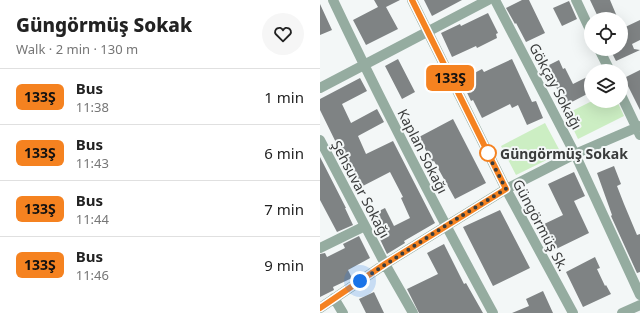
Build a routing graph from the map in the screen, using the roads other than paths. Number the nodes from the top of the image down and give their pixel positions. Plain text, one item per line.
1 (332, 0) edge
2 (412, 0) edge
3 (488, 0) edge
4 (495, 0) edge
5 (576, 0) edge
6 (584, 17) edge
7 (427, 33) junction
8 (364, 66) junction
9 (320, 88) edge
10 (628, 108) edge
11 (639, 129) edge
12 (320, 140) edge
13 (575, 154) junction
14 (506, 189) junction
15 (365, 226) junction
16 (445, 226) junction
17 (320, 248) edge
18 (385, 264) junction
19 (640, 295) edge
20 (334, 298) junction
21 (640, 305) edge
22 (320, 308) edge
23 (343, 313) edge
24 (412, 313) edge
25 (493, 313) edge
26 (573, 313) edge
27 (622, 313) edge

1 - 8 street, Kaplan Sokağı
2 - 7 street, Güngörmüş Sk.
3 - 7 street
4 - 13 street, Gökçay Sokağı
5 - 6 street
7 - 8 street
7 - 14 street, Güngörmüş Sk.
8 - 9 street
8 - 16 street, Kaplan Sokağı
10 - 11 street
11 - 13 street
12 - 15 street, Şehsuvar Sokağı
13 - 14 street
13 - 19 street, Gökçay Sokağı
14 - 16 street
14 - 26 street, Güngörmüş Sk.
15 - 17 street
15 - 18 street, Şehsuvar Sokağı
16 - 18 street
16 - 25 street, Kaplan Sokağı
18 - 20 street
18 - 24 street, Şehsuvar Sokağı
20 - 22 street
20 - 23 street
21 - 27 street

